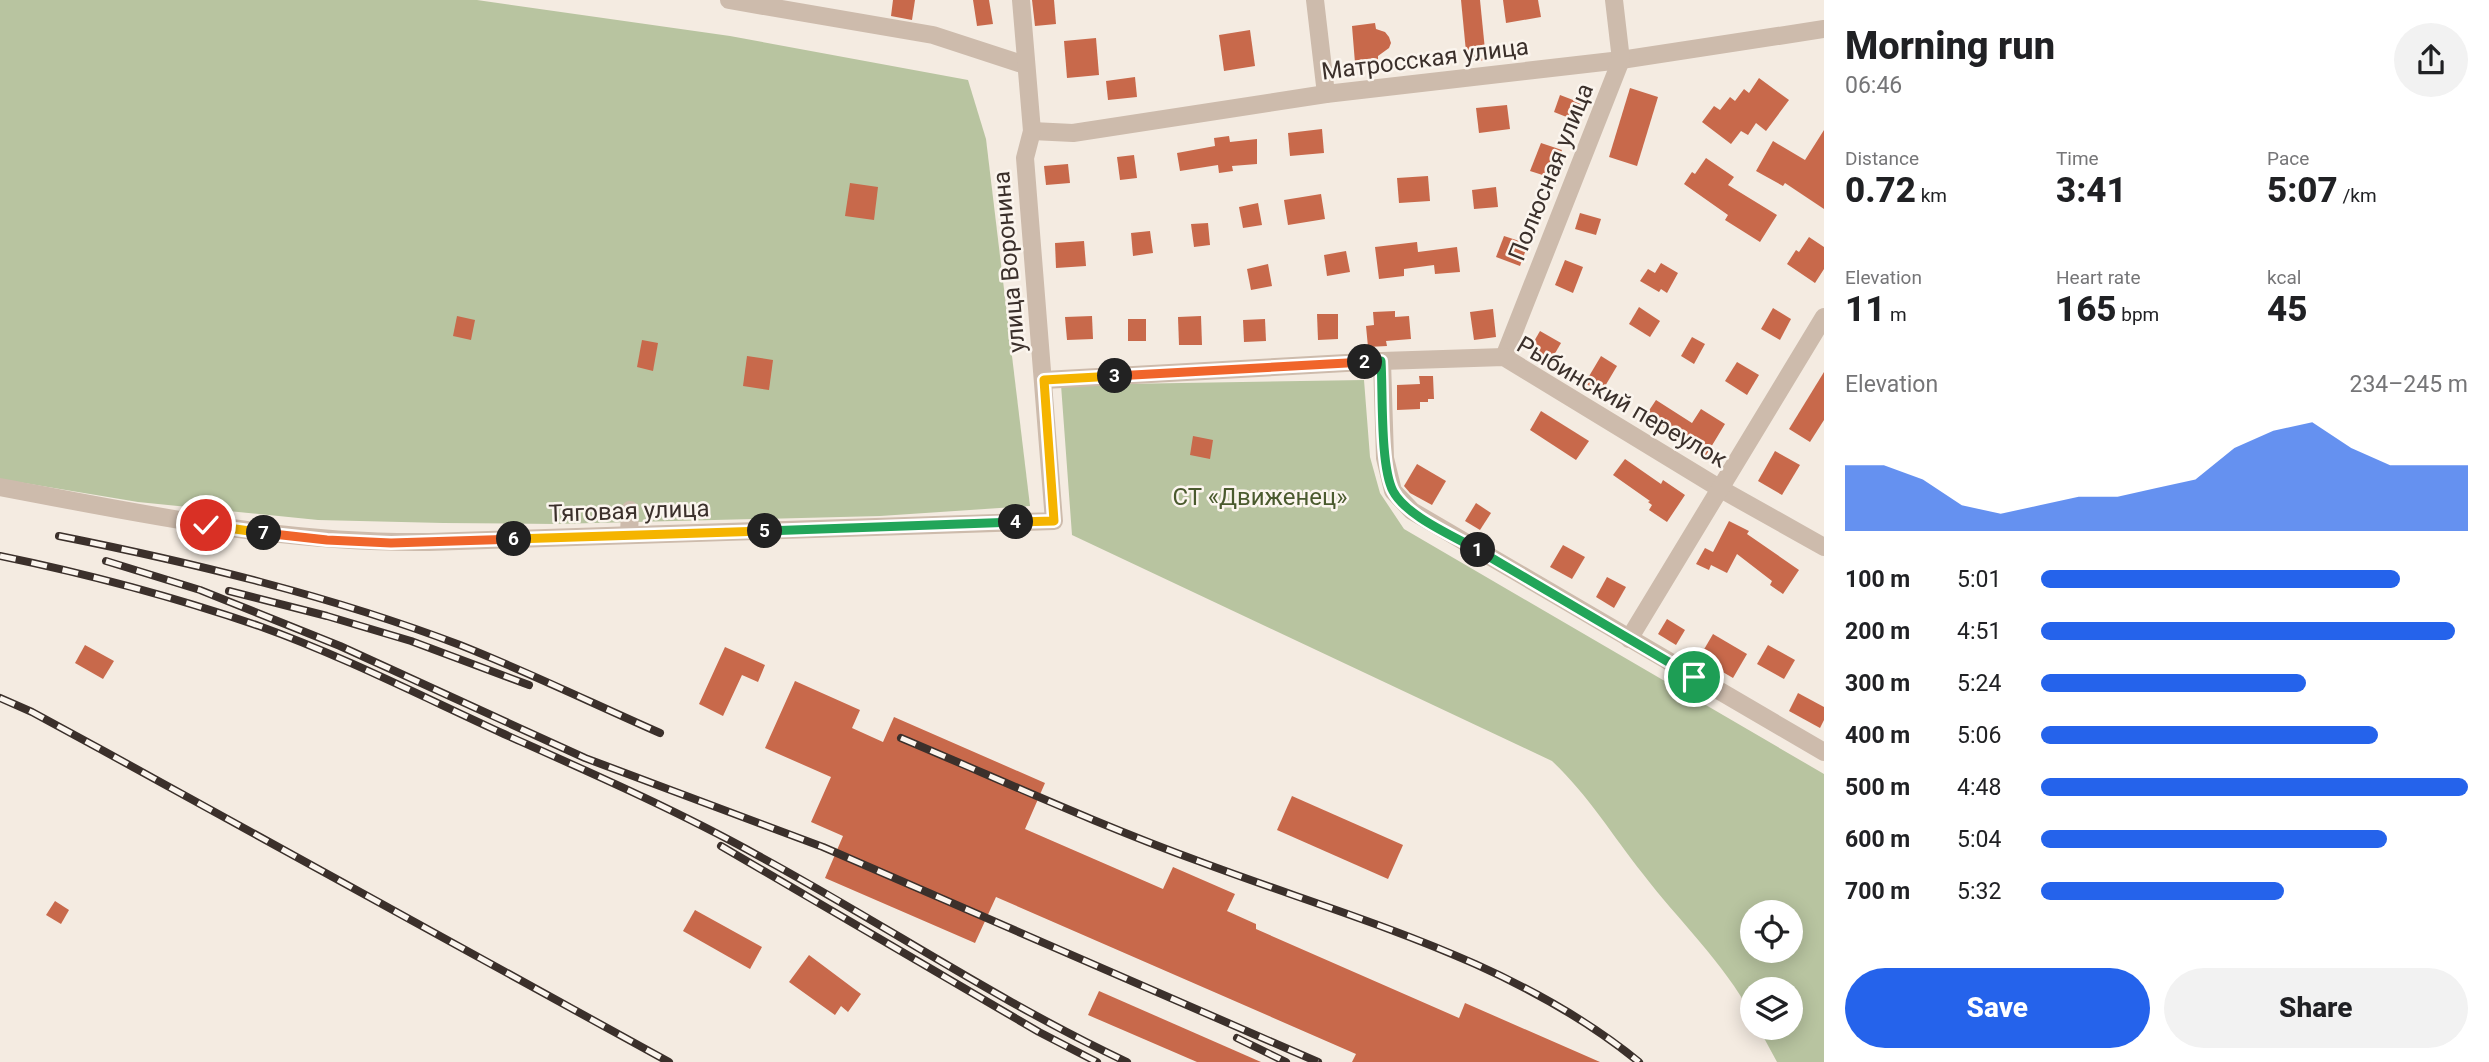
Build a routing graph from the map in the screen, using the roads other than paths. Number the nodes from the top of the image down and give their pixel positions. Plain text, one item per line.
1 (729, 0) edge
2 (1021, 0) edge
3 (1315, 0) edge
4 (1615, 0) edge
5 (752, 1) edge
6 (1824, 30) edge
7 (1621, 61) junction
8 (1026, 65) junction
9 (1326, 94) junction
10 (1032, 131) junction
11 (1824, 317) edge
12 (1504, 357) junction
13 (1381, 361) junction
14 (1044, 380) junction
15 (0, 487) edge
16 (1719, 488) junction
17 (631, 510) dead end
18 (1054, 521) joint
19 (629, 535) junction
20 (1824, 547) edge
21 (1629, 639) junction
22 (1824, 752) edge

1 - 5 street
2 - 8 street, улица Воронина
3 - 9 street
4 - 7 street, Полюсная улица
5 - 8 street
6 - 7 street, Матросская улица
7 - 9 street, Матросская улица
7 - 12 street, Полюсная улица
8 - 10 street, улица Воронина
9 - 10 street, Матросская улица
10 - 14 street, улица Воронина
11 - 16 street
12 - 13 street, Рыбинский переулок
12 - 16 street, Рыбинский переулок
13 - 14 street, Рыбинский переулок
13 - 21 street
14 - 18 street, улица Воронина
15 - 19 street, Тяговая улица
16 - 20 street, Рыбинский переулок
16 - 21 street
17 - 19 street
18 - 19 street, Тяговая улица
21 - 22 street

